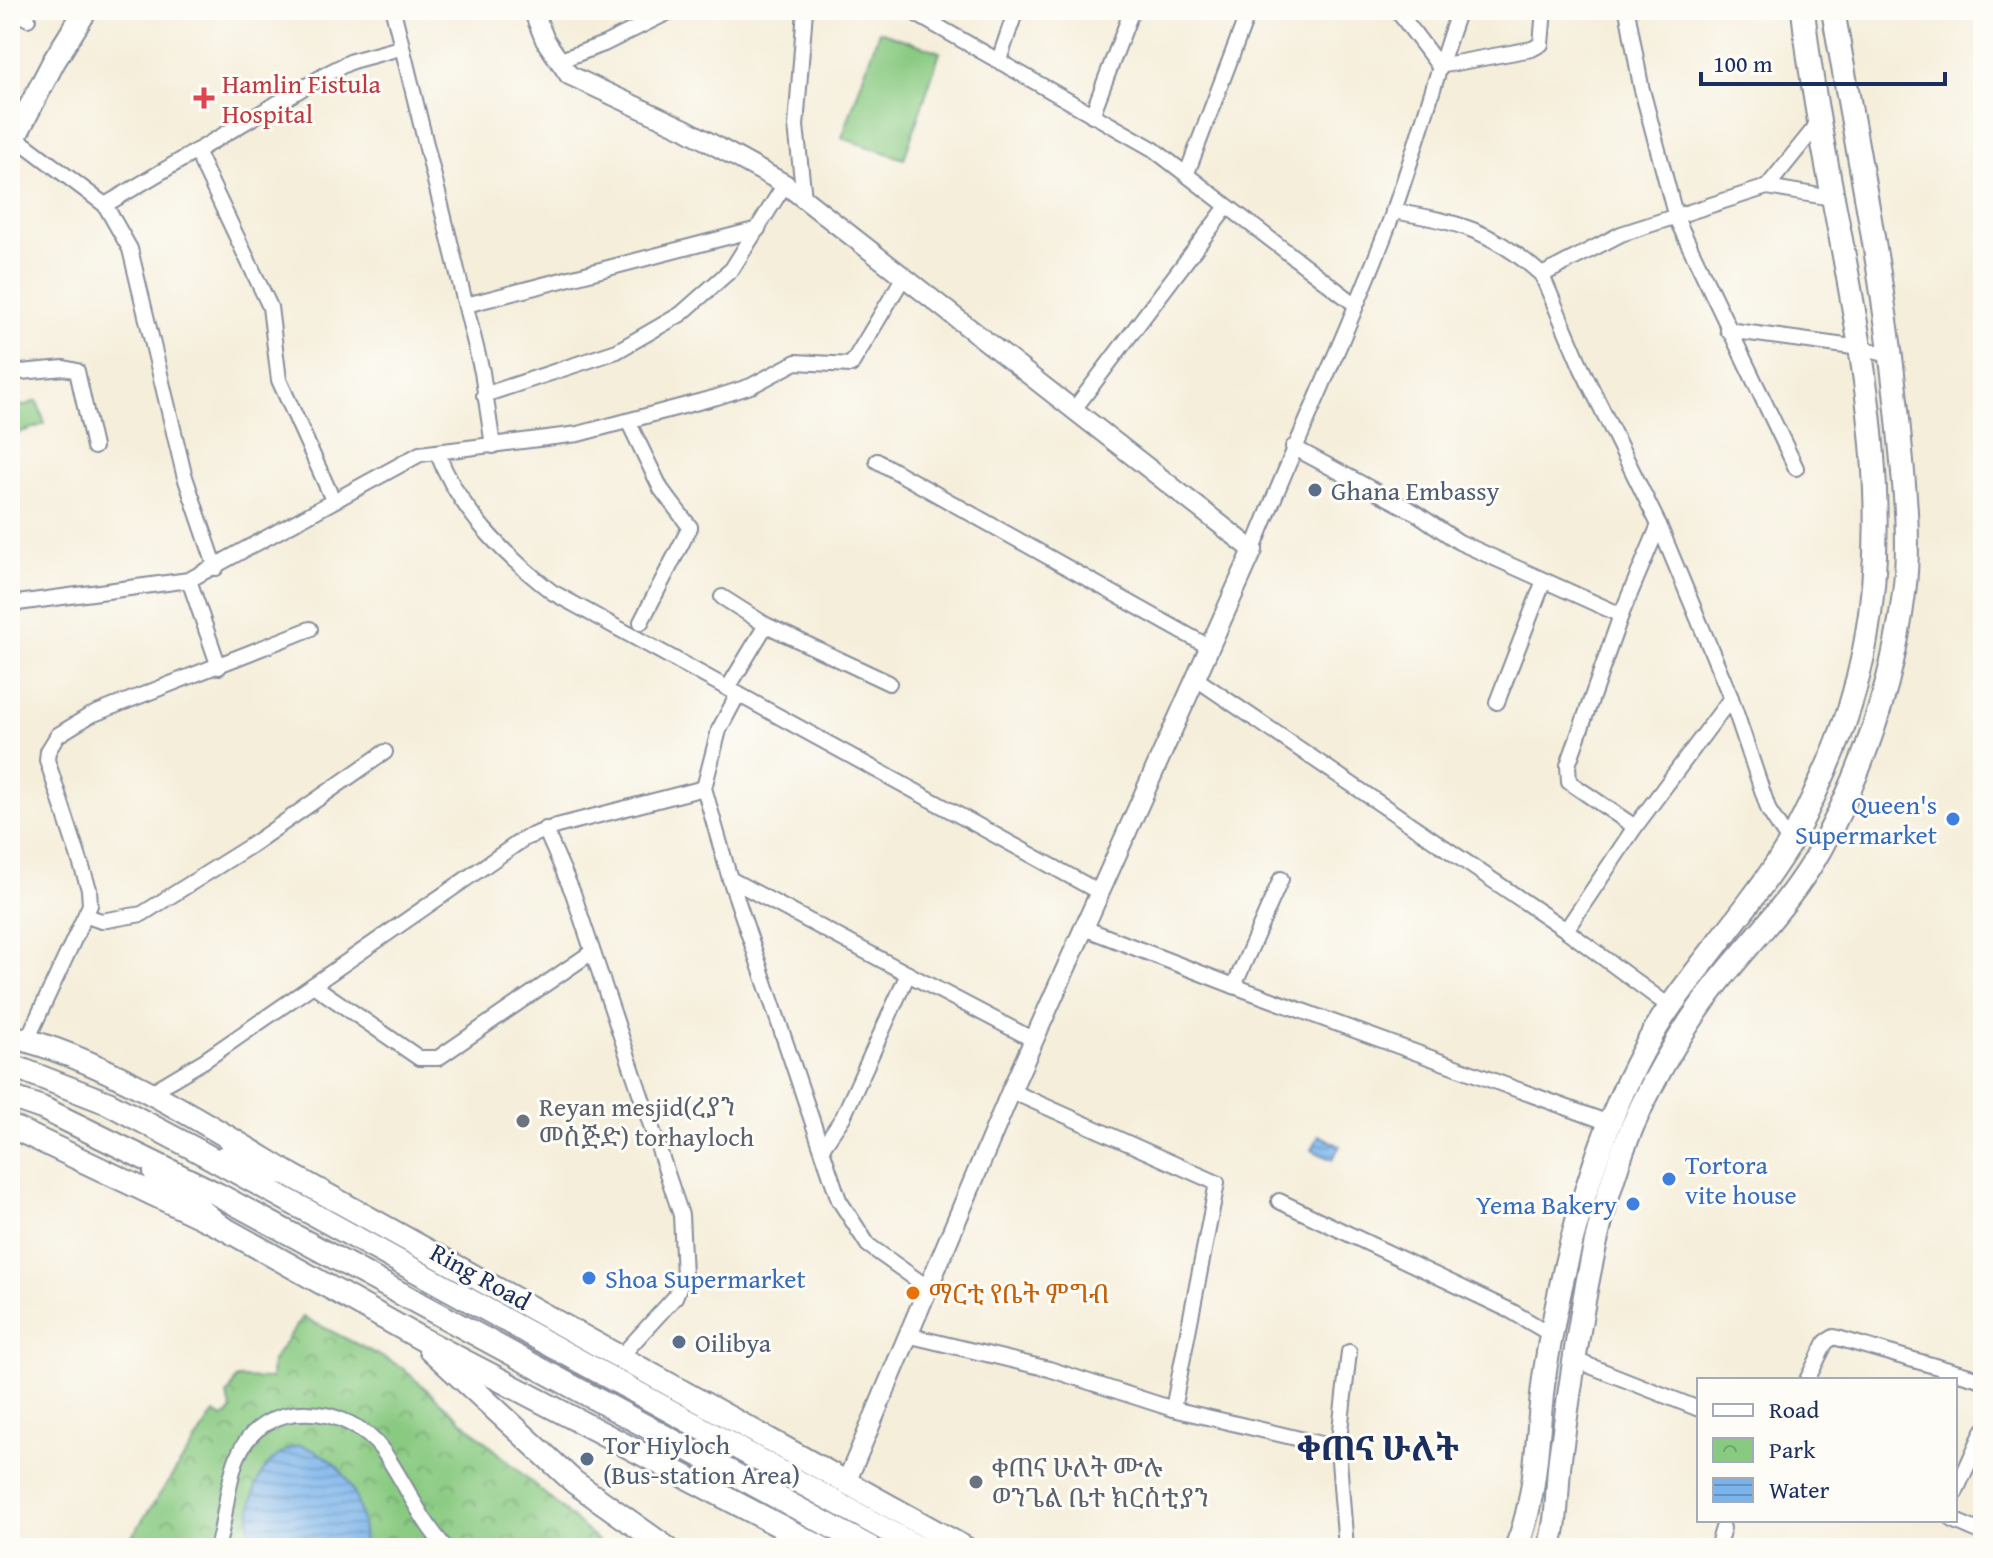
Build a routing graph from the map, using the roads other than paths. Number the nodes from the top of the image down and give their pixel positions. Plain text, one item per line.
1 (14, 10) edge
2 (69, 10) edge
3 (86, 10) edge
4 (393, 10) edge
5 (533, 10) edge
6 (673, 10) edge
7 (805, 10) edge
8 (909, 10) edge
9 (1016, 10) edge
10 (1132, 10) edge
11 (1249, 10) edge
12 (1397, 10) edge
13 (1459, 10) edge
14 (1544, 10) edge
15 (1627, 10) edge
16 (1803, 10) edge
17 (1833, 10) edge
18 (28, 19) dead end
19 (400, 48) junction
20 (999, 60) junction
21 (558, 61) junction
22 (1439, 66) junction
23 (10, 113) edge
24 (1092, 115) junction
25 (1817, 125) junction
26 (12, 141) edge
27 (196, 151) junction
28 (1187, 173) junction
29 (785, 184) junction
30 (1767, 187) junction
31 (804, 198) junction
32 (1832, 198) junction
33 (105, 205) junction
34 (1226, 208) junction
35 (1393, 211) junction
36 (1676, 218) junction
37 (758, 229) junction
38 (1542, 275) junction
39 (903, 278) junction
40 (466, 305) junction
41 (1356, 305) junction
42 (1728, 330) junction
43 (1860, 348) junction
44 (1893, 356) junction
45 (10, 373) edge
46 (484, 395) junction
47 (1075, 408) junction
48 (628, 421) junction
49 (493, 446) junction
50 (94, 447) dead end
51 (1293, 447) junction
52 (437, 452) junction
53 (877, 461) dead end
54 (1796, 468) dead end
55 (333, 500) junction
56 (1659, 525) junction
57 (1253, 550) junction
58 (216, 568) junction
59 (189, 580) junction
60 (1543, 583) junction
61 (722, 597) dead end
62 (10, 604) edge
63 (1621, 615) junction
64 (641, 622) dead end
65 (766, 625) junction
66 (310, 629) dead end
67 (1211, 648) junction
68 (219, 667) junction
69 (1195, 678) junction
70 (889, 683) dead end
71 (733, 691) junction
72 (1731, 698) junction
73 (1497, 702) dead end
74 (385, 752) dead end
75 (704, 788) junction
76 (1635, 827) junction
77 (545, 829) junction
78 (1790, 843) junction
79 (730, 879) junction
80 (1281, 879) dead end
81 (1099, 892) junction
82 (87, 916) junction
83 (1084, 928) junction
84 (1566, 930) junction
85 (592, 952) junction
86 (908, 974) junction
87 (313, 985) junction
88 (1234, 986) junction
89 (1670, 1007) junction
90 (18, 1038) edge
91 (1034, 1040) junction
92 (10, 1065) edge
93 (1011, 1091) junction
94 (148, 1094) junction
95 (10, 1097) edge
96 (1609, 1123) junction
97 (10, 1126) edge
98 (193, 1148) junction
99 (822, 1148) junction
100 (136, 1155) junction
101 (289, 1174) junction
102 (1279, 1201) dead end
103 (220, 1226) junction
104 (1570, 1248) junction
105 (1594, 1255) junction
106 (927, 1287) junction
107 (907, 1335) junction
108 (1552, 1335) junction
109 (418, 1337) junction
110 (1349, 1352) dead end
111 (621, 1356) junction
112 (1575, 1360) junction
113 (1808, 1378) edge
114 (1983, 1380) edge
115 (1697, 1408) edge
116 (1173, 1409) junction
117 (1983, 1431) edge
118 (1338, 1448) junction
119 (846, 1483) junction
120 (1957, 1489) edge
121 (1957, 1522) edge
122 (1723, 1528) dead end
123 (1983, 1533) edge
124 (1550, 1547) edge
125 (217, 1548) edge
126 (446, 1548) edge
127 (667, 1548) edge
128 (822, 1548) edge
129 (871, 1548) edge
130 (919, 1548) edge
131 (965, 1548) edge
132 (1346, 1548) edge
133 (1516, 1548) edge
134 (1717, 1548) edge

1 - 18 street
2 - 23 main road
3 - 26 main road
4 - 19 street
5 - 21 street
6 - 21 street
7 - 31 street
8 - 20 street
9 - 20 street
10 - 24 street
11 - 28 street
12 - 22 street
13 - 22 street
14 - 22 street
15 - 36 street
16 - 25 main road
17 - 44 main road
19 - 27 street
19 - 40 street
20 - 24 street
21 - 29 street
22 - 35 street
24 - 28 street
25 - 30 street
25 - 32 main road
26 - 33 street
27 - 33 street
27 - 55 street
28 - 34 street
29 - 31 street
29 - 37 street
30 - 32 street
30 - 36 street
31 - 39 street
32 - 43 main road
33 - 58 street
34 - 41 street
34 - 47 street
35 - 38 street
35 - 41 street
36 - 38 street
36 - 42 street
37 - 40 street
37 - 46 street
38 - 56 street
39 - 47 street
39 - 48 street
40 - 46 street
41 - 51 street
42 - 43 street
42 - 54 street
43 - 44 street
43 - 78 main road
44 - 105 main road
45 - 50 street
46 - 49 street
47 - 57 street
48 - 49 street
48 - 64 street
49 - 52 street
51 - 57 street
51 - 60 street
52 - 55 street
52 - 71 street
53 - 67 street
55 - 58 street
56 - 63 street
56 - 72 street
57 - 67 street
58 - 59 street
59 - 62 street
59 - 68 street
60 - 63 street
60 - 73 street
61 - 65 street
63 - 76 street
65 - 70 street
65 - 71 street
66 - 68 street
67 - 69 street
68 - 82 street
69 - 81 street
69 - 84 street
71 - 75 street
71 - 81 street
72 - 76 street
72 - 78 street
74 - 82 street
75 - 77 street
75 - 79 street
76 - 84 street
77 - 85 street
77 - 87 street
78 - 89 main road
79 - 86 street
79 - 99 street
80 - 88 street
81 - 83 street
82 - 90 street
83 - 88 street
83 - 91 street
84 - 89 street
85 - 87 street
85 - 111 street
86 - 91 street
86 - 99 street
87 - 94 street
88 - 96 street
89 - 96 main road
90 - 94 main road
91 - 93 street
92 - 98 main road, Ring Road
93 - 106 street
93 - 116 street
94 - 101 main road
95 - 100 main road
96 - 104 main road
97 - 103 main road
98 - 101 main road
98 - 130 main road, Ring Road
99 - 106 street
100 - 103 main road
100 - 129 main road
101 - 111 main road
102 - 108 street
103 - 109 main road
104 - 105 main road
104 - 108 main road
105 - 112 main road
106 - 107 street
107 - 116 street
107 - 119 street
108 - 133 main road
109 - 127 main road
109 - 128 main road
110 - 118 street
111 - 119 main road
112 - 115 street
112 - 124 main road
113 - 114 street
116 - 118 street
117 - 120 street
118 - 132 street
119 - 131 main road
121 - 123 street
122 - 134 street
125 - 126 street

